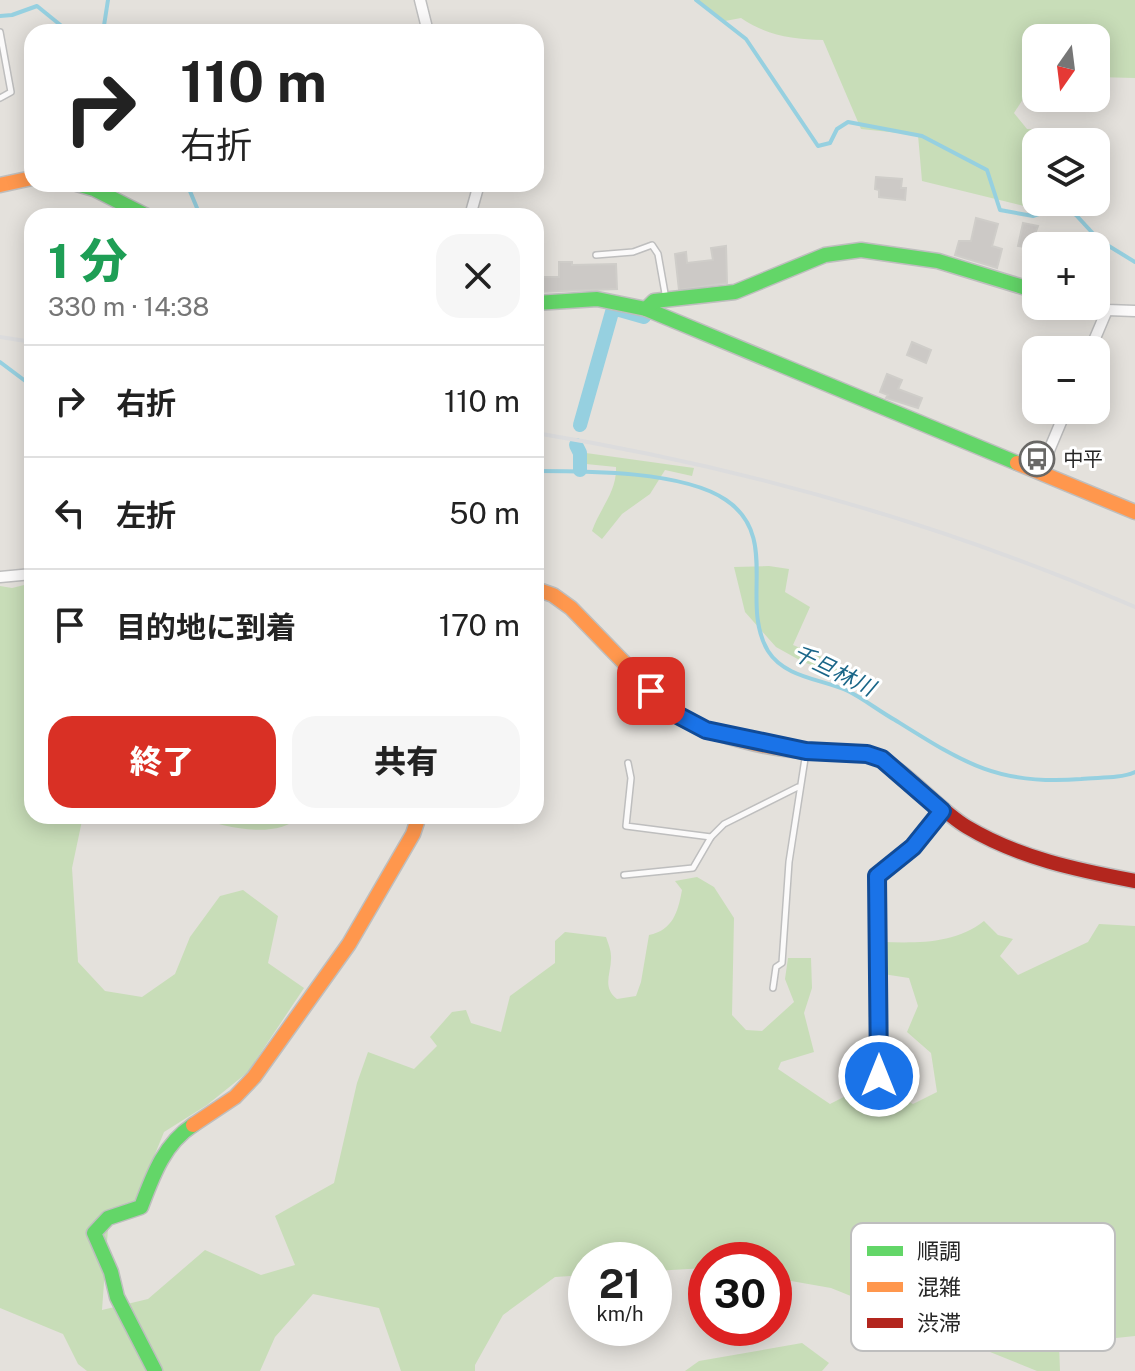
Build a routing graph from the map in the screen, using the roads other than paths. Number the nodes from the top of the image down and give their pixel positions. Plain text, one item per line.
1 (420, 0) edge
2 (426, 24) edge
3 (0, 32) edge
4 (0, 98) edge
5 (24, 180) edge
6 (0, 185) edge
7 (100, 192) edge
8 (131, 208) edge
9 (596, 255) dead end
10 (1022, 287) edge
11 (666, 300) junction
12 (544, 302) edge
13 (646, 309) junction
14 (1110, 310) edge
15 (1135, 311) edge
16 (1060, 424) edge
17 (1040, 472) junction
18 (1135, 512) edge
19 (24, 575) edge
20 (0, 577) edge
21 (544, 592) edge
22 (806, 751) junction
23 (628, 763) dead end
24 (799, 786) junction
25 (942, 811) junction
26 (416, 824) edge
27 (711, 837) junction
28 (624, 875) dead end
29 (1135, 881) edge
30 (773, 988) dead end
31 (879, 1076) dead end
32 (155, 1371) edge

1 - 2 street
3 - 4 lane
5 - 6 street
7 - 8 street
9 - 11 lane
10 - 11 street
11 - 13 street
12 - 13 street
13 - 17 street
14 - 15 street
16 - 17 street
17 - 18 street
19 - 20 street
21 - 22 street
22 - 24 lane
22 - 25 street
23 - 27 lane
24 - 27 lane
24 - 30 lane
25 - 29 street
25 - 31 street
26 - 32 street
27 - 28 lane

